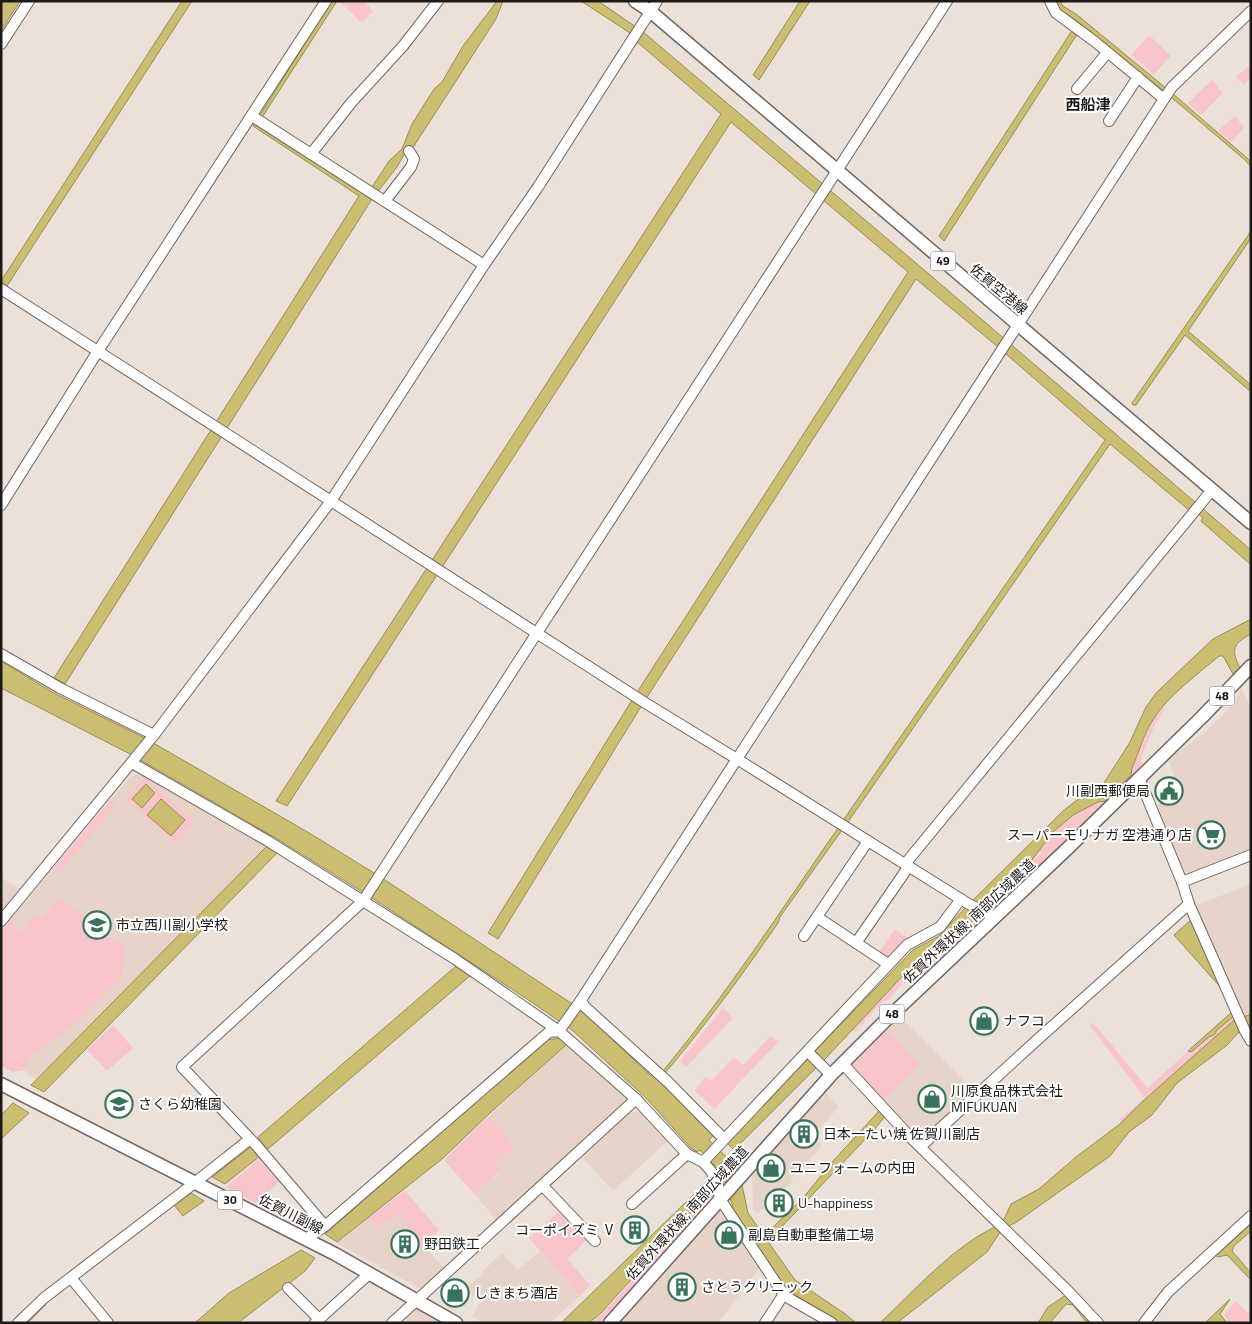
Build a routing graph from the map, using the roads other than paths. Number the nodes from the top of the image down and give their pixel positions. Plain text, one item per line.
1 (29, 1) edge
2 (326, 1) edge
3 (438, 1) edge
4 (635, 1) edge
5 (947, 1) edge
6 (1050, 1) edge
7 (654, 6) edge
8 (1251, 11) edge
9 (1, 44) edge
10 (1107, 53) junction
11 (1138, 77) junction
12 (1076, 89) dead end
13 (1164, 99) junction
14 (256, 119) junction
15 (1109, 120) dead end
16 (409, 151) dead end
17 (311, 154) junction
18 (837, 170) junction
19 (382, 199) junction
20 (484, 265) junction
21 (1, 289) edge
22 (1018, 324) junction
23 (98, 351) junction
24 (1212, 490) junction
25 (331, 501) junction
26 (1, 505) edge
27 (1251, 523) edge
28 (537, 633) junction
29 (1, 654) edge
30 (1251, 666) edge
31 (154, 735) junction
32 (737, 758) junction
33 (132, 764) junction
34 (1139, 778) junction
35 (868, 840) junction
36 (1251, 855) edge
37 (907, 865) junction
38 (1182, 882) junction
39 (363, 901) junction
40 (964, 901) junction
41 (1189, 904) junction
42 (816, 917) junction
43 (995, 917) junction
44 (1, 921) edge
45 (804, 936) dead end
46 (856, 943) junction
47 (888, 964) junction
48 (581, 1000) junction
49 (559, 1031) junction
50 (1251, 1040) edge
51 (808, 1052) junction
52 (843, 1064) junction
53 (831, 1075) junction
54 (1, 1084) edge
55 (636, 1099) junction
56 (250, 1139) junction
57 (721, 1142) junction
58 (921, 1146) junction
59 (687, 1154) junction
60 (705, 1160) junction
61 (195, 1182) junction
62 (543, 1186) junction
63 (719, 1193) junction
64 (632, 1204) dead end
65 (1250, 1219) edge
66 (325, 1226) junction
67 (306, 1239) junction
68 (595, 1241) dead end
69 (370, 1273) junction
70 (71, 1278) junction
71 (288, 1288) dead end
72 (784, 1294) junction
73 (417, 1300) junction
74 (317, 1321) edge
75 (18, 1323) edge
76 (108, 1323) edge
77 (392, 1323) edge
78 (456, 1323) edge
79 (610, 1323) edge
80 (765, 1323) edge
81 (832, 1323) edge
82 (1098, 1323) edge
83 (1144, 1323) edge

1 - 9 street
2 - 14 street
3 - 17 street
4 - 7 main road, 佐賀空港線 / 49
5 - 18 street
6 - 10 street
7 - 18 main road, 佐賀空港線 / 49
7 - 20 street
8 - 13 street
10 - 11 street
10 - 12 street
11 - 13 street
11 - 15 street
13 - 22 street
14 - 17 street
14 - 23 street
16 - 19 street
17 - 19 street
18 - 22 main road, 佐賀空港線 / 49
18 - 28 street
19 - 20 street
20 - 25 street
21 - 23 street
22 - 24 main road, 佐賀空港線 / 49
22 - 32 street
23 - 25 street
23 - 26 street
24 - 27 main road, 佐賀空港線 / 49
24 - 37 street
25 - 28 street
25 - 31 street
28 - 32 street
28 - 39 street
29 - 31 street
30 - 34 main road, 佐賀外環状線; 南部広域農道 / 48
31 - 33 street
32 - 35 street
32 - 48 street
33 - 39 street
33 - 44 street
34 - 38 street
34 - 43 main road, 佐賀外環状線; 南部広域農道 / 48
35 - 37 street
35 - 42 street
36 - 38 street
37 - 40 street
37 - 46 street
38 - 41 street
39 - 49 street
39 - 56 street
40 - 43 street
40 - 47 street
41 - 50 street
41 - 58 street
42 - 45 street
42 - 46 street
43 - 52 main road, 佐賀外環状線; 南部広域農道 / 48
46 - 47 street
47 - 51 street
48 - 49 street
48 - 57 street
49 - 55 street
49 - 66 street
51 - 53 street
51 - 57 street
52 - 53 main road, 佐賀外環状線; 南部広域農道 / 48
52 - 58 street
53 - 63 main road, 佐賀外環状線; 南部広域農道 / 48
54 - 61 main road, 佐賀川副線 / 30
55 - 59 street
55 - 62 street
56 - 61 street
56 - 66 street
57 - 60 street
58 - 82 street
59 - 60 street
59 - 64 street
60 - 63 street
61 - 67 main road, 佐賀川副線 / 30
61 - 70 street
62 - 68 street
62 - 73 street
63 - 72 street
63 - 79 main road, 佐賀外環状線; 南部広域農道 / 48
65 - 83 street
66 - 67 street
67 - 69 main road, 佐賀川副線 / 30
69 - 73 main road, 佐賀川副線 / 30
69 - 74 street
70 - 75 street
70 - 76 street
71 - 74 street
72 - 80 street
72 - 81 street
73 - 77 street
73 - 78 main road, 佐賀川副線 / 30

